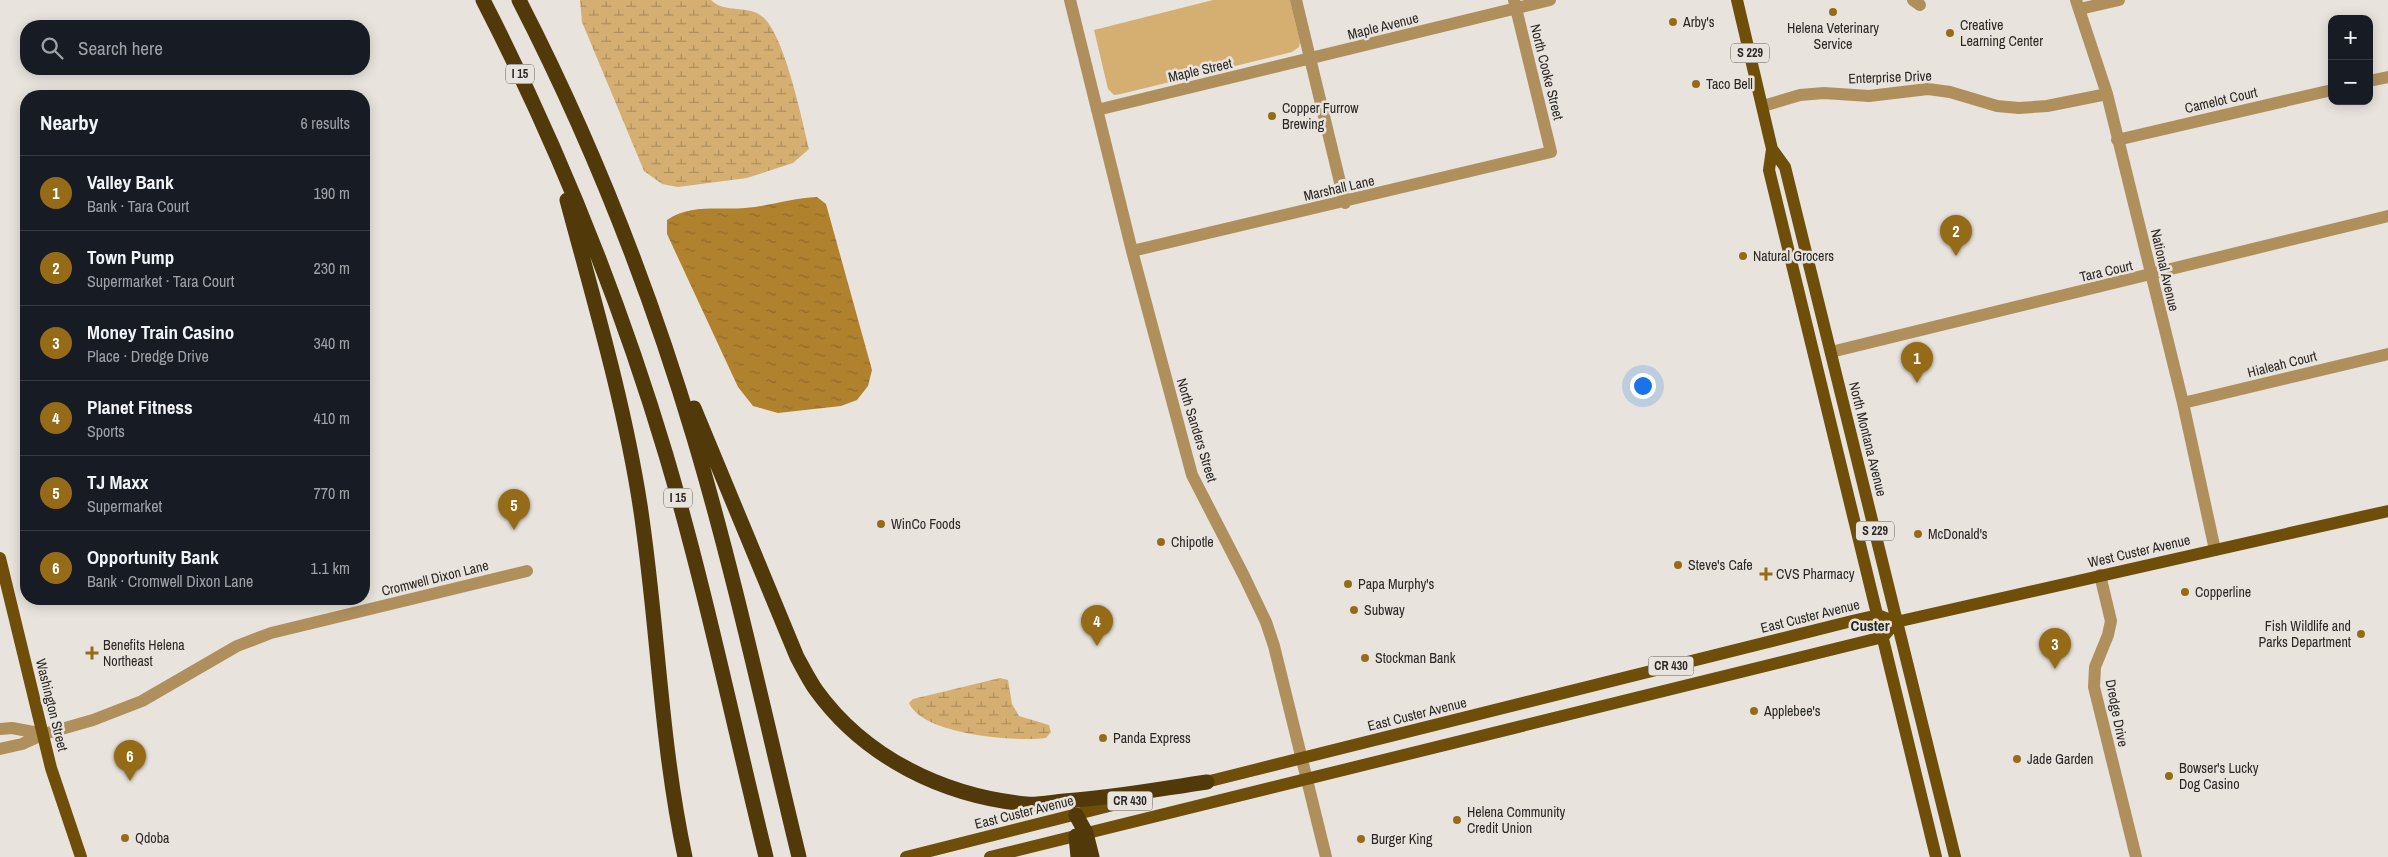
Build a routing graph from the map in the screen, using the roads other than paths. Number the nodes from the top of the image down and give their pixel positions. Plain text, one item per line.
1 (483, 0) edge
2 (519, 0) edge
3 (1070, 0) edge
4 (1296, 0) edge
5 (1550, 0) edge
6 (1737, 0) edge
7 (2119, 0) edge
8 (1515, 4) edge
9 (2078, 5) edge
10 (1310, 59) junction
11 (2388, 77) edge
12 (2373, 80) edge
13 (2328, 91) edge
14 (2107, 94) junction
15 (1763, 106) junction
16 (1097, 110) junction
17 (2117, 140) junction
18 (1772, 149) junction
19 (555, 150) junction
20 (1551, 152) joint
21 (1345, 202) junction
22 (2388, 216) edge
23 (1132, 251) junction
24 (2152, 275) junction
25 (649, 300) junction
26 (1831, 352) junction
27 (2388, 354) edge
28 (2183, 403) junction
29 (2388, 510) edge
30 (2215, 550) junction
31 (0, 558) edge
32 (527, 571) dead end
33 (2100, 575) junction
34 (1878, 615) junction
35 (1896, 622) junction
36 (1883, 637) junction
37 (0, 729) edge
38 (44, 734) junction
39 (0, 749) edge
40 (1301, 758) junction
41 (1307, 780) junction
42 (1207, 782) junction
43 (1076, 815) junction
44 (1081, 834) junction
45 (81, 857) edge
46 (685, 857) edge
47 (766, 857) edge
48 (800, 857) edge
49 (906, 857) edge
50 (990, 857) edge
51 (1078, 857) edge
52 (1092, 857) edge
53 (1326, 857) edge
54 (1936, 857) edge
55 (1955, 857) edge
56 (2136, 857) edge

1 - 19 highway, I 15
2 - 25 highway, I 15
3 - 16 street, North Sanders Street
4 - 10 street
5 - 8 street, Maple Avenue
6 - 15 main road, North Montana Avenue / S 229
7 - 9 street
8 - 10 street, Maple Avenue
8 - 20 street, North Cooke Street
9 - 14 street, National Avenue
10 - 16 street, Maple Street
10 - 21 street
11 - 12 street
13 - 17 street, Camelot Court
14 - 15 street, Enterprise Drive
14 - 17 street, National Avenue
15 - 18 main road, North Montana Avenue / S 229
16 - 23 street, North Sanders Street
17 - 24 street, National Avenue
18 - 26 main road, North Montana Avenue / S 229
18 - 34 main road, North Montana Avenue / S 229
19 - 46 highway
19 - 47 highway, I 15
20 - 21 street, Marshall Lane
21 - 23 street, Marshall Lane
22 - 24 street, Tara Court
23 - 40 street, North Sanders Street
24 - 26 street, Tara Court
24 - 28 street, National Avenue
25 - 42 highway
25 - 48 highway, I 15
26 - 35 main road, North Montana Avenue / S 229
27 - 28 street, Hialeah Court
28 - 30 street, National Avenue
29 - 30 main road, West Custer Avenue
30 - 33 main road, West Custer Avenue
31 - 38 main road, Washington Street
32 - 38 street, Cromwell Dixon Lane
33 - 35 main road, West Custer Avenue
33 - 56 street, Dredge Drive
34 - 35 main road, East Custer Avenue
34 - 36 main road, North Montana Avenue / S 229
34 - 40 main road, East Custer Avenue / CR 430
35 - 36 main road
35 - 55 main road, North Montana Avenue / S 229
36 - 41 main road, CR 430
36 - 54 main road, North Montana Avenue / S 229
37 - 38 street, Cromwell Dixon Lane
38 - 39 street, Cromwell Dixon Lane
38 - 45 main road, Washington Street
40 - 41 street, North Sanders Street
40 - 42 main road, East Custer Avenue / CR 430
41 - 44 main road, CR 430
41 - 53 street, North Sanders Street
42 - 43 main road, East Custer Avenue / CR 430
43 - 44 highway
43 - 49 main road, East Custer Avenue / CR 430
44 - 50 main road, CR 430
44 - 51 highway
44 - 52 highway

